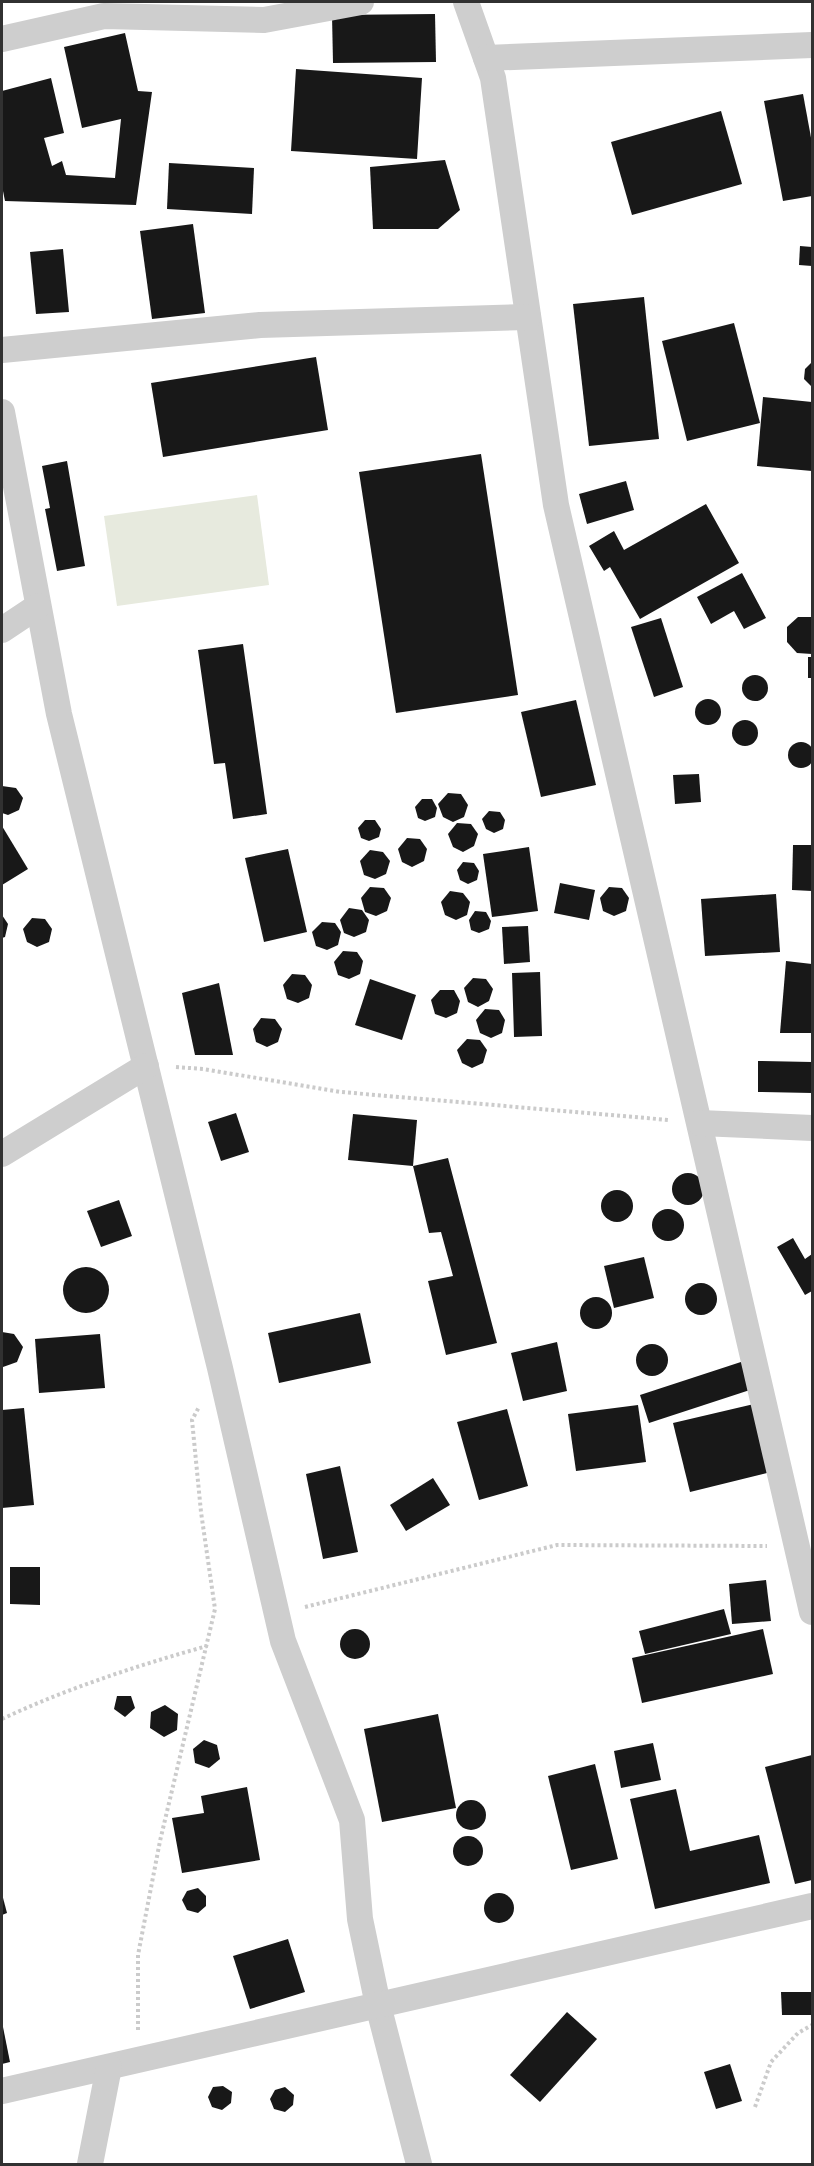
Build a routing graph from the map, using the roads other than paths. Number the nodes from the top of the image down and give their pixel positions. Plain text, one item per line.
1 (361, 2) edge
2 (466, 2) edge
3 (2, 39) edge
4 (813, 45) edge
5 (486, 58) junction
6 (528, 317) junction
7 (2, 350) edge
8 (2, 412) edge
9 (38, 606) junction
10 (2, 630) edge
11 (146, 1066) junction
12 (700, 1123) junction
13 (813, 1128) edge
14 (2, 1154) edge
15 (805, 1546) edge
16 (813, 1612) edge
17 (813, 1906) edge
18 (378, 2005) junction
19 (109, 2067) junction
20 (2, 2091) edge
21 (90, 2164) edge
22 (419, 2164) edge

1 - 3 street
2 - 5 street
4 - 5 street
5 - 6 street
6 - 7 street
6 - 12 street
8 - 9 street
9 - 10 street
9 - 11 street
11 - 14 street
11 - 18 street
12 - 13 street
12 - 15 street
15 - 16 street
17 - 18 street
18 - 19 street
18 - 22 street
19 - 20 street
19 - 21 street

